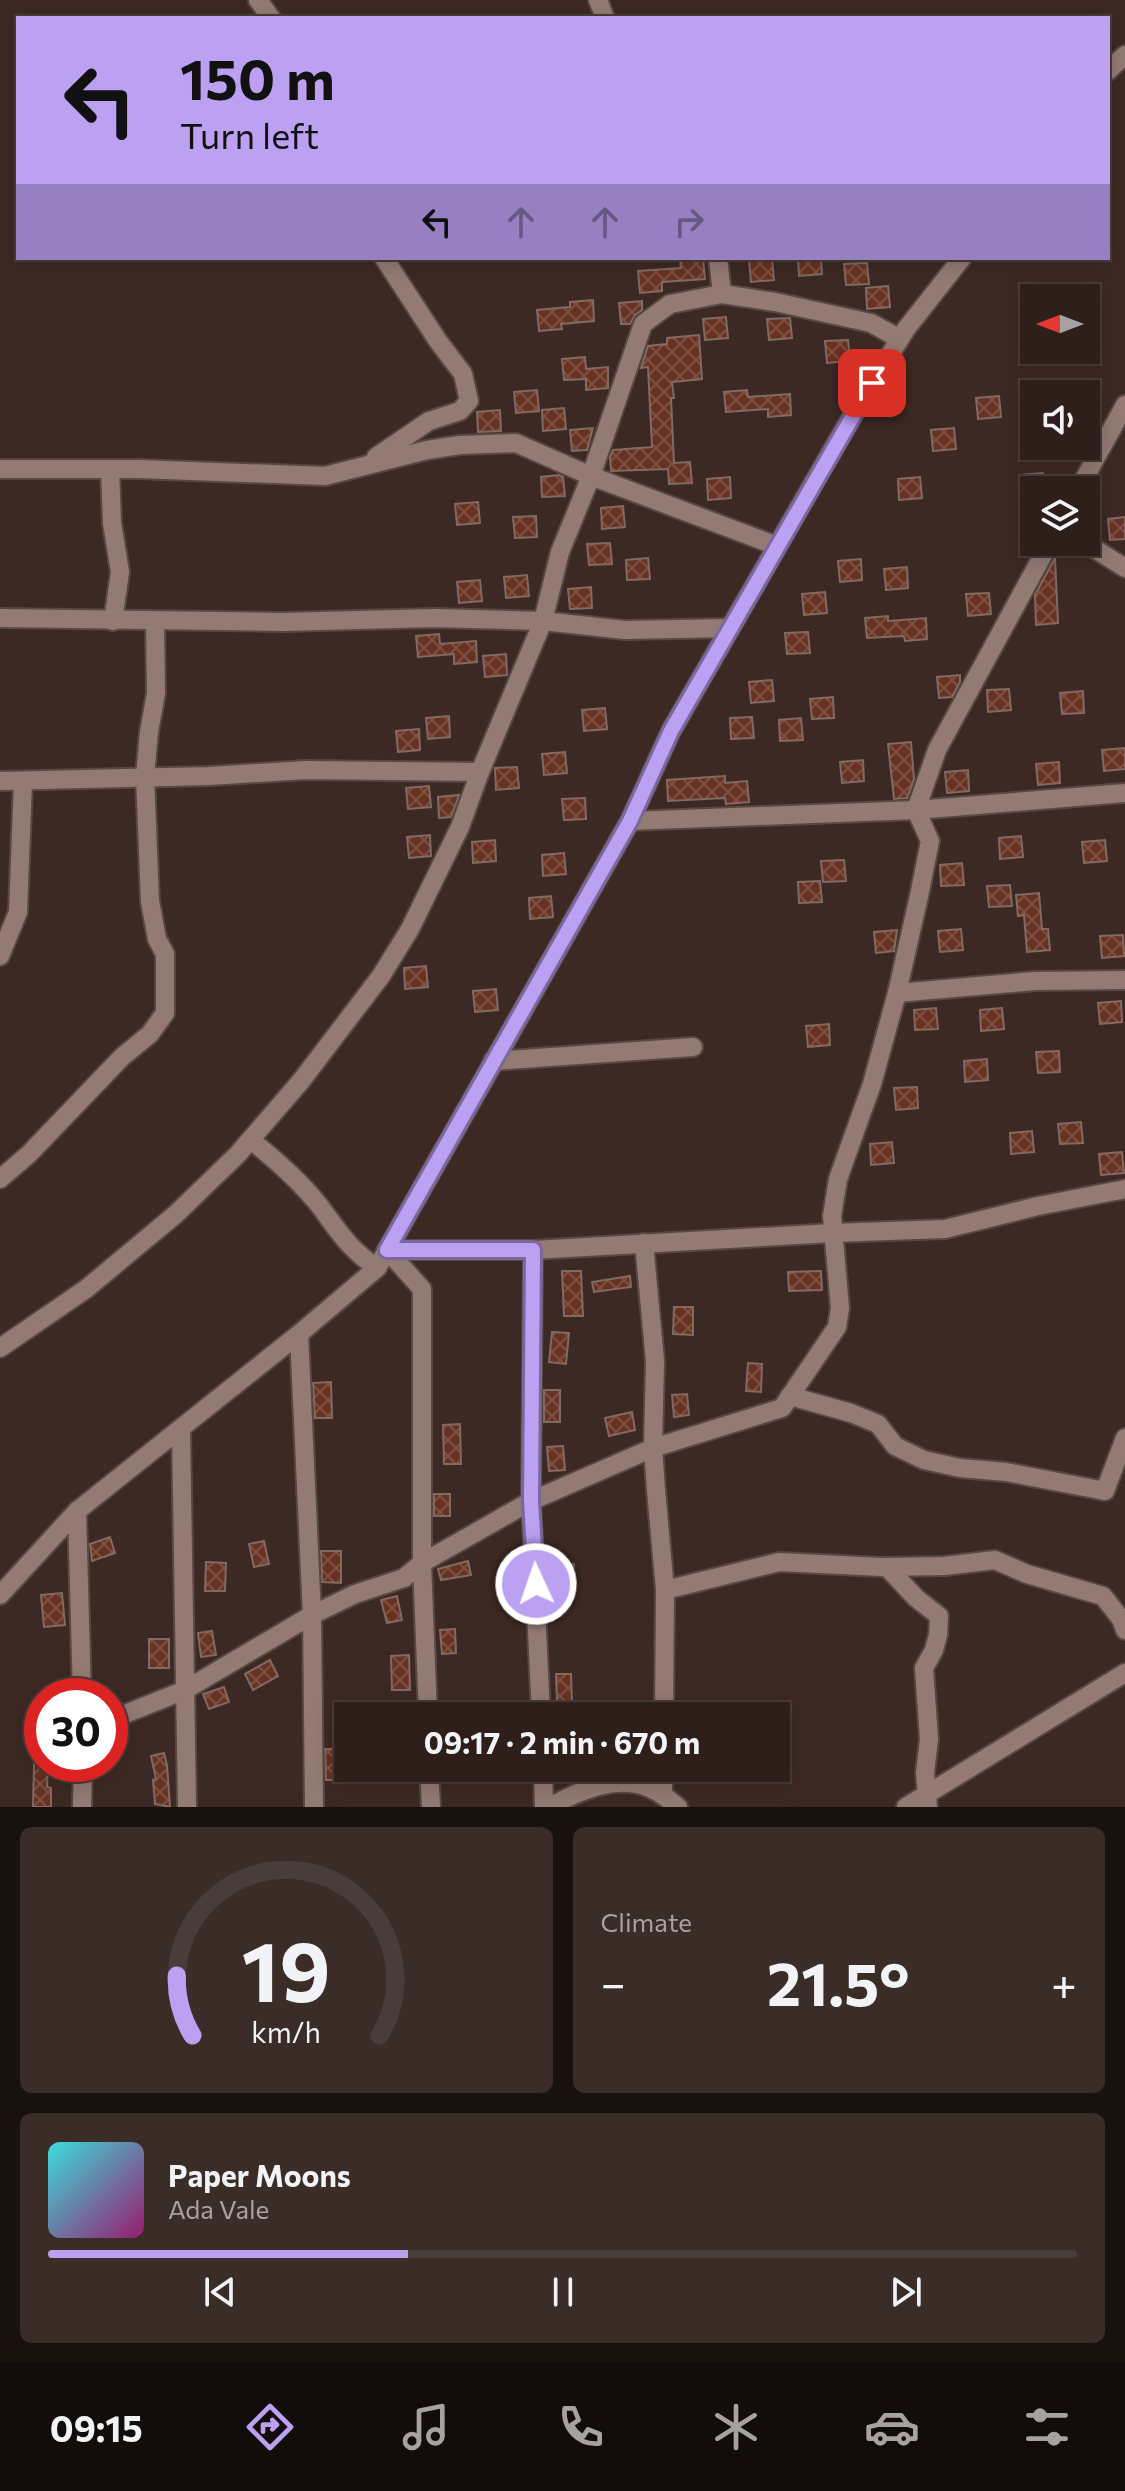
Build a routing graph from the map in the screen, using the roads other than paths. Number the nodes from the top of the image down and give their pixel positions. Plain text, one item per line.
1 (1125, 55) edge
2 (1110, 69) edge
3 (385, 260) edge
4 (718, 260) edge
5 (960, 260) edge
6 (722, 294) junction
7 (900, 339) junction
8 (1125, 405) edge
9 (364, 465) junction
10 (0, 469) edge
11 (110, 469) junction
12 (591, 476) junction
13 (1086, 476) edge
14 (777, 546) junction
15 (1100, 552) edge
16 (1042, 556) edge
17 (1125, 568) edge
18 (0, 618) edge
19 (113, 621) junction
20 (543, 621) junction
21 (155, 622) junction
22 (730, 628) junction
23 (480, 772) junction
24 (145, 776) junction
25 (0, 781) edge
26 (23, 781) junction
27 (1125, 793) edge
28 (916, 810) junction
29 (630, 821) junction
30 (0, 956) edge
31 (1125, 980) edge
32 (897, 993) junction
33 (693, 1047) dead end
34 (493, 1061) junction
35 (252, 1141) junction
36 (0, 1179) edge
37 (1125, 1189) edge
38 (832, 1233) junction
39 (644, 1243) junction
40 (387, 1250) junction
41 (533, 1250) junction
42 (377, 1268) junction
43 (299, 1334) junction
44 (0, 1348) edge
45 (790, 1396) junction
46 (181, 1429) junction
47 (1125, 1438) edge
48 (653, 1448) junction
49 (531, 1501) junction
50 (77, 1511) junction
51 (422, 1563) junction
52 (887, 1567) junction
53 (665, 1590) junction
54 (0, 1595) edge
55 (312, 1615) junction
56 (1125, 1630) edge
57 (1125, 1673) edge
58 (82, 1678) edge
59 (185, 1690) junction
60 (427, 1702) edge
61 (540, 1702) edge
62 (664, 1702) edge
63 (128, 1713) edge
64 (83, 1782) edge
65 (430, 1782) edge
66 (543, 1782) edge
67 (663, 1782) edge
68 (663, 1795) junction
69 (927, 1801) edge
70 (82, 1807) edge
71 (187, 1807) edge
72 (314, 1807) edge
73 (431, 1807) edge
74 (544, 1807) edge
75 (550, 1807) edge
76 (678, 1807) edge
77 (906, 1807) edge

1 - 2 street
3 - 9 street
4 - 6 street
5 - 7 street
6 - 7 street
6 - 12 street
7 - 14 street
8 - 13 street
9 - 11 street
9 - 12 street
10 - 11 street
11 - 19 street
12 - 14 street
12 - 20 street
14 - 22 street
15 - 17 street
16 - 28 street
18 - 19 street
19 - 21 street
20 - 21 street
20 - 22 street
20 - 23 street
21 - 24 street
22 - 29 street
23 - 24 street
23 - 35 street
24 - 26 street
24 - 36 street
25 - 26 street
26 - 30 street
27 - 28 street
28 - 29 street
28 - 32 street
29 - 34 street
31 - 32 street
32 - 38 street
33 - 34 street
34 - 40 street
35 - 42 street
35 - 44 street
37 - 38 street
38 - 39 street
38 - 45 street
39 - 41 street
39 - 48 street
40 - 41 street
40 - 42 street
40 - 51 street
41 - 49 street
42 - 43 street
43 - 46 street
43 - 55 street
45 - 47 street
45 - 48 street
46 - 50 street
46 - 59 street
48 - 49 street
48 - 53 street
49 - 51 street
49 - 61 street
50 - 54 street
50 - 58 street
51 - 55 street
51 - 60 street
52 - 53 street
52 - 56 street
52 - 69 street
53 - 62 street
55 - 59 street
55 - 72 street
57 - 69 street
59 - 63 street
59 - 71 street
64 - 70 street
65 - 73 street
66 - 74 street
67 - 68 street
68 - 75 street
68 - 76 street
69 - 77 street

